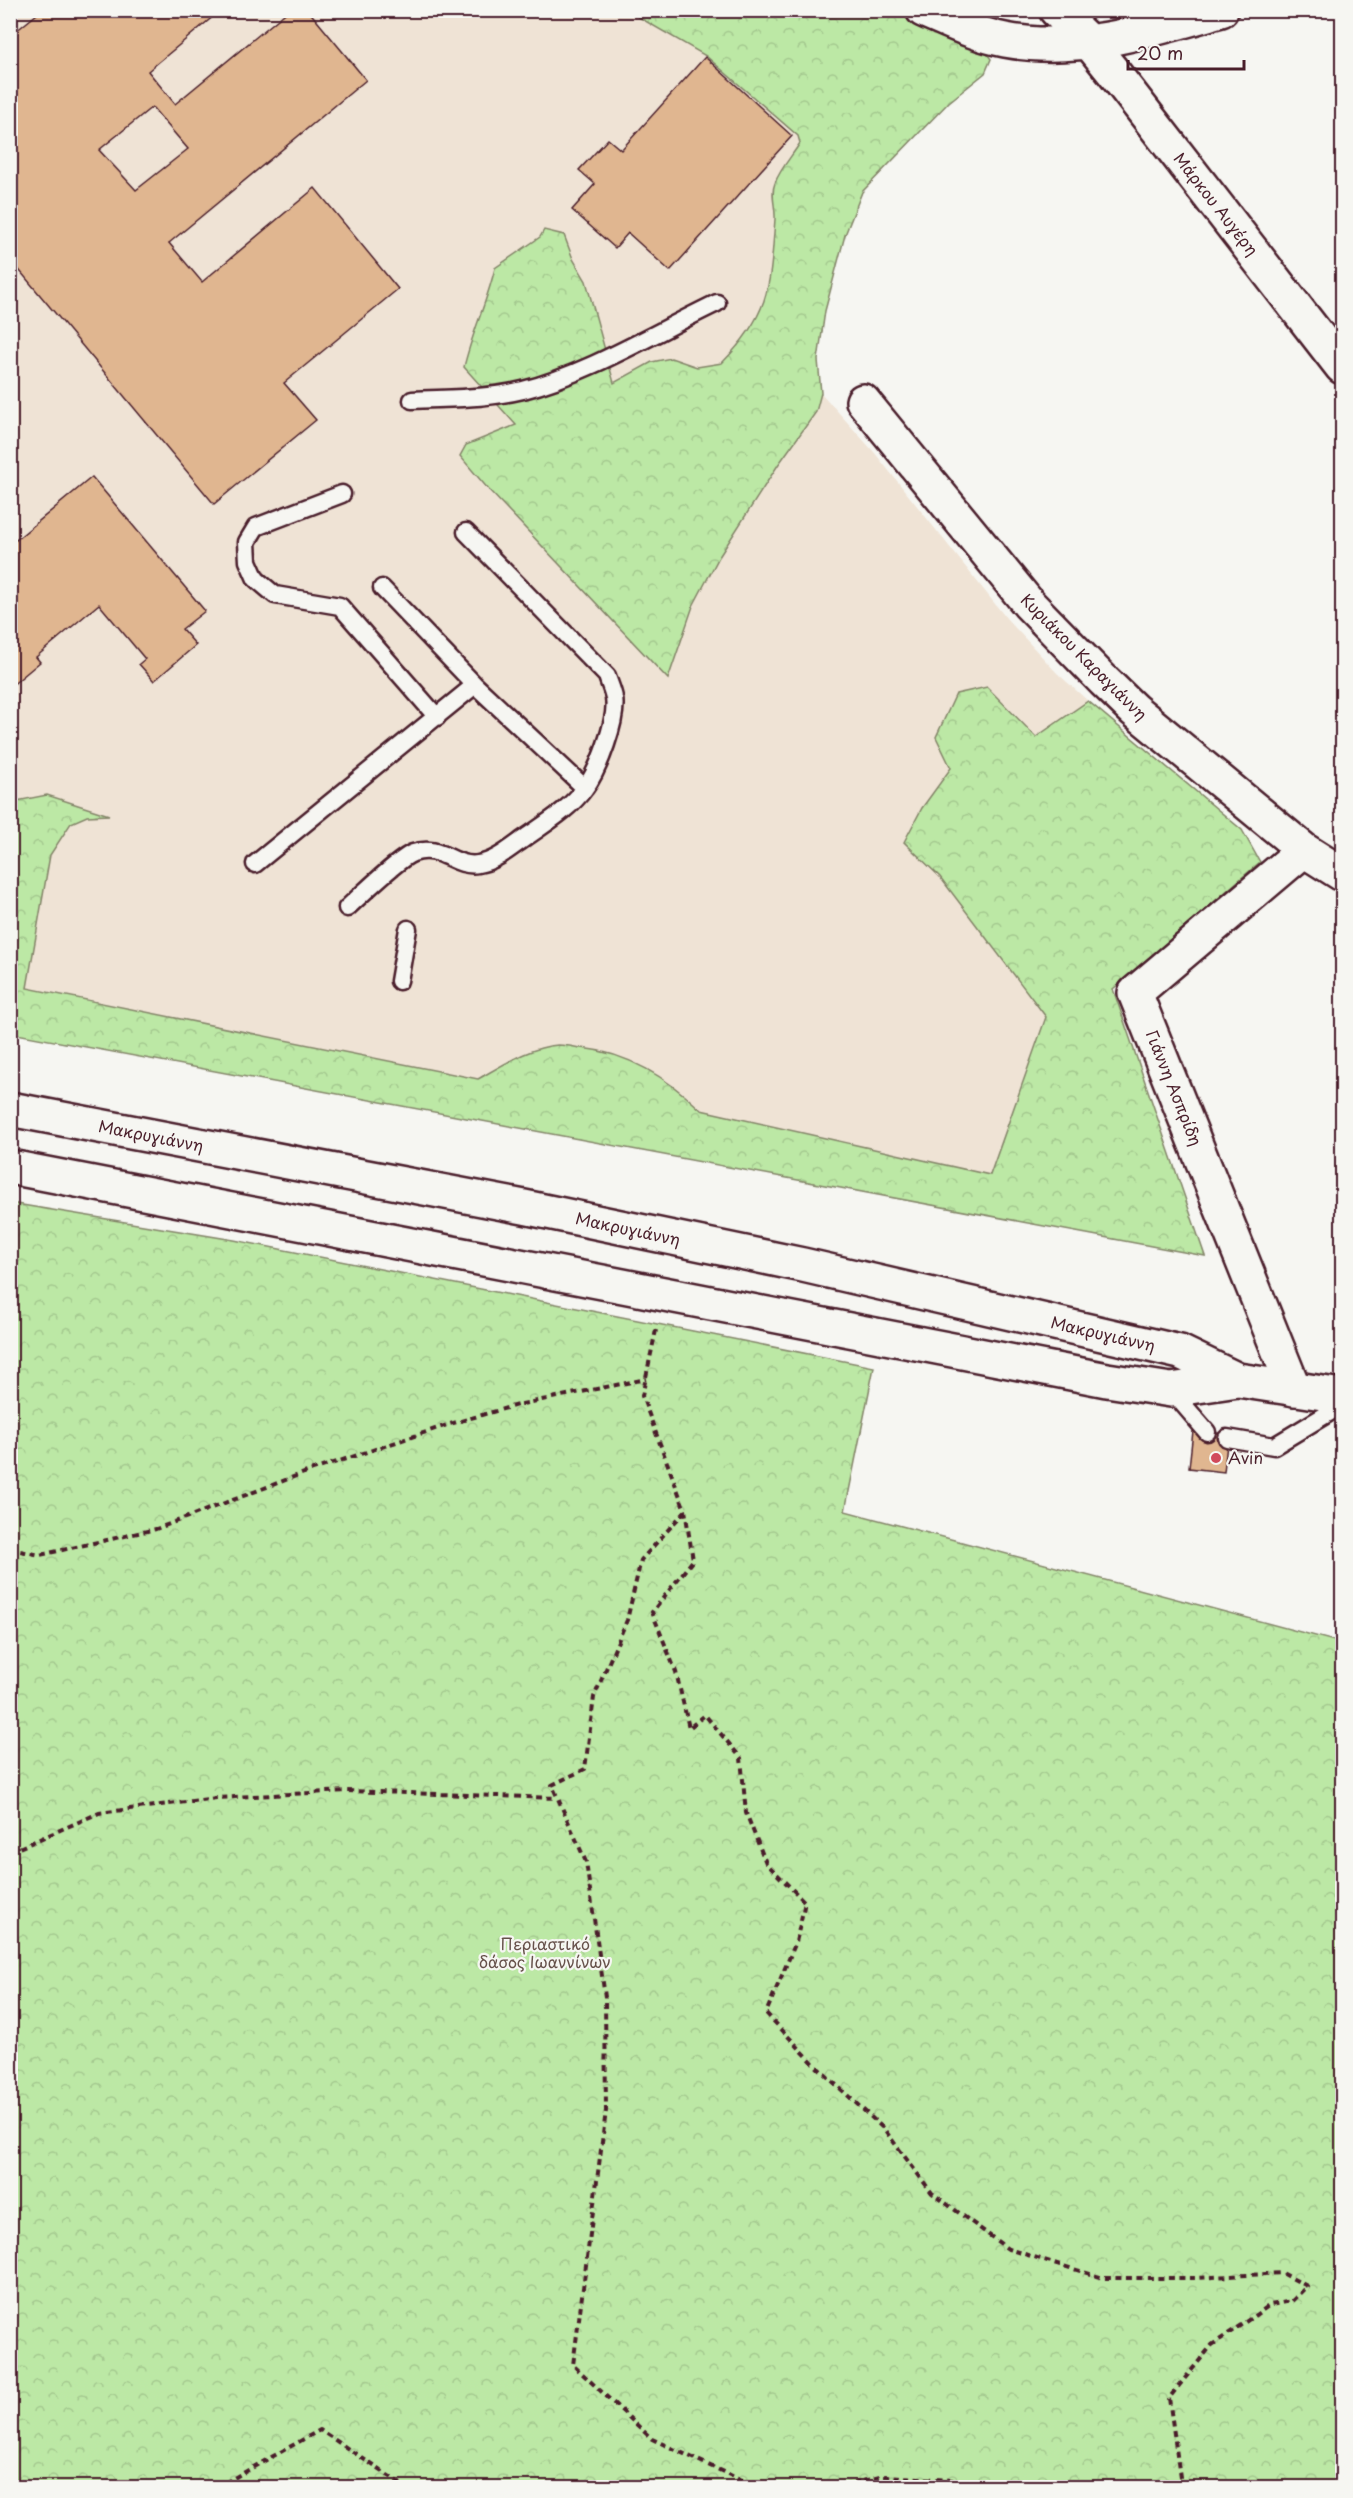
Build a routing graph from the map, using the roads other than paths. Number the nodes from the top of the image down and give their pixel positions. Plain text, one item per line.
1 (923, 10) edge
2 (1056, 10) edge
3 (1221, 10) edge
4 (1089, 42) junction
5 (717, 303) dead end
6 (1342, 367) edge
7 (412, 400) dead end
8 (863, 401) dead end
9 (342, 494) dead end
10 (466, 532) dead end
11 (382, 588) dead end
12 (475, 685) junction
13 (437, 717) junction
14 (585, 788) junction
15 (1304, 850) junction
16 (255, 864) dead end
17 (1342, 874) edge
18 (346, 908) dead end
19 (408, 929) dead end
20 (399, 981) dead end
21 (10, 1109) edge
22 (10, 1167) edge
23 (1238, 1380) junction
24 (1294, 1389) junction
25 (1171, 1390) junction
26 (1342, 1396) edge
27 (1342, 1405) edge
28 (1207, 1432) dead end
29 (1227, 1438) dead end

1 - 4 main road
2 - 4 main road, Μάρκου Αυγέρη
3 - 4 main road
4 - 6 main road, Μάρκου Αυγέρη
5 - 7 lane
8 - 15 main road, Κυριάκου Καραγιάννη
9 - 13 lane
10 - 14 lane
11 - 12 lane
12 - 13 lane
12 - 14 lane
13 - 16 lane
14 - 18 lane
15 - 17 main road, Κυριάκου Καραγιάννη
15 - 24 main road, Γιάννη Ασπρίδη
19 - 20 lane
21 - 23 main road, Μακρυγιάννη
22 - 25 main road, Μακρυγιάννη
23 - 24 main road, Μακρυγιάννη
23 - 25 main road, Μακρυγιάννη
24 - 26 main road, Μακρυγιάννη
25 - 28 lane
27 - 29 lane

